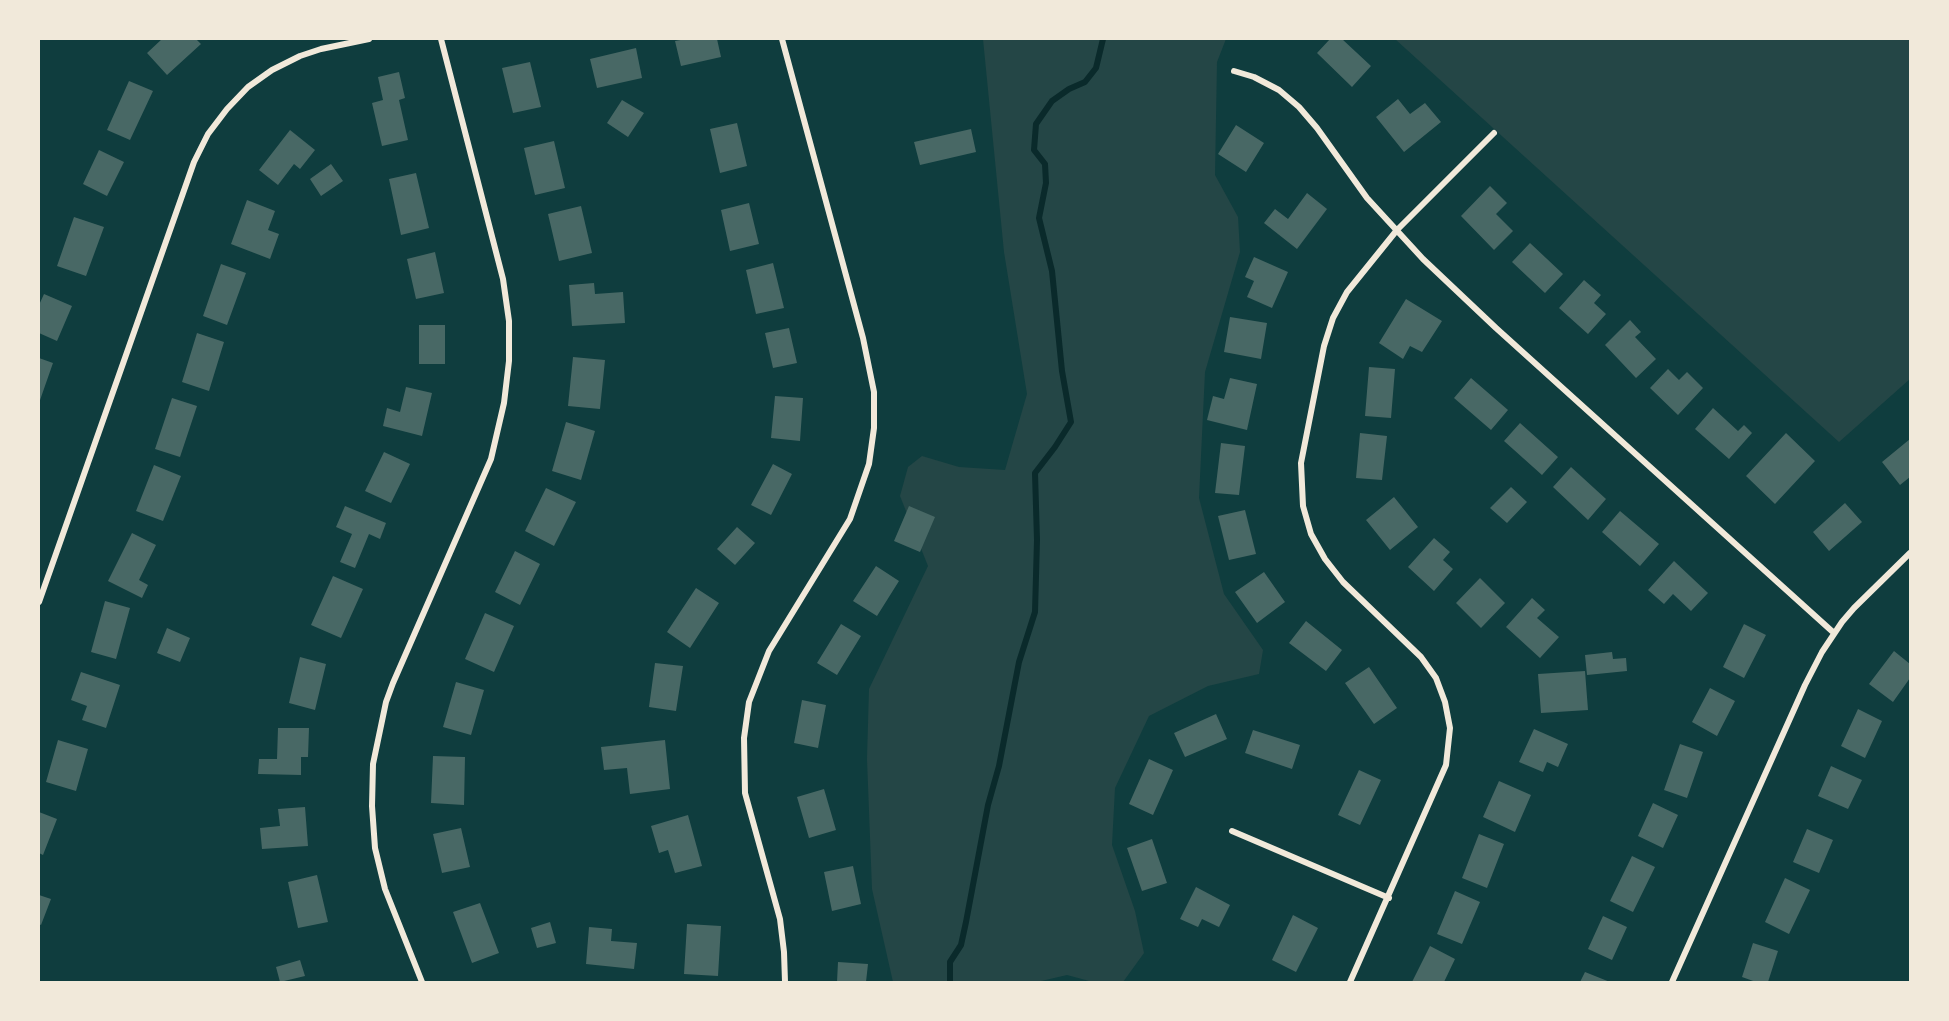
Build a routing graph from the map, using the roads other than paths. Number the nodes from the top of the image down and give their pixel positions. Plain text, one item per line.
1 (369, 39) edge
2 (441, 39) edge
3 (782, 39) edge
4 (1234, 71) dead end
5 (1494, 134) dead end
6 (1397, 230) junction
7 (1910, 553) edge
8 (39, 602) edge
9 (1834, 633) junction
10 (1232, 831) dead end
11 (1389, 898) junction
12 (422, 982) edge
13 (785, 982) edge
14 (1350, 982) edge
15 (1672, 982) edge

1 - 8 street
2 - 12 street
3 - 13 street
4 - 6 street
5 - 6 street
6 - 9 street
6 - 11 street
7 - 9 street
9 - 15 street
10 - 11 street
11 - 14 street

